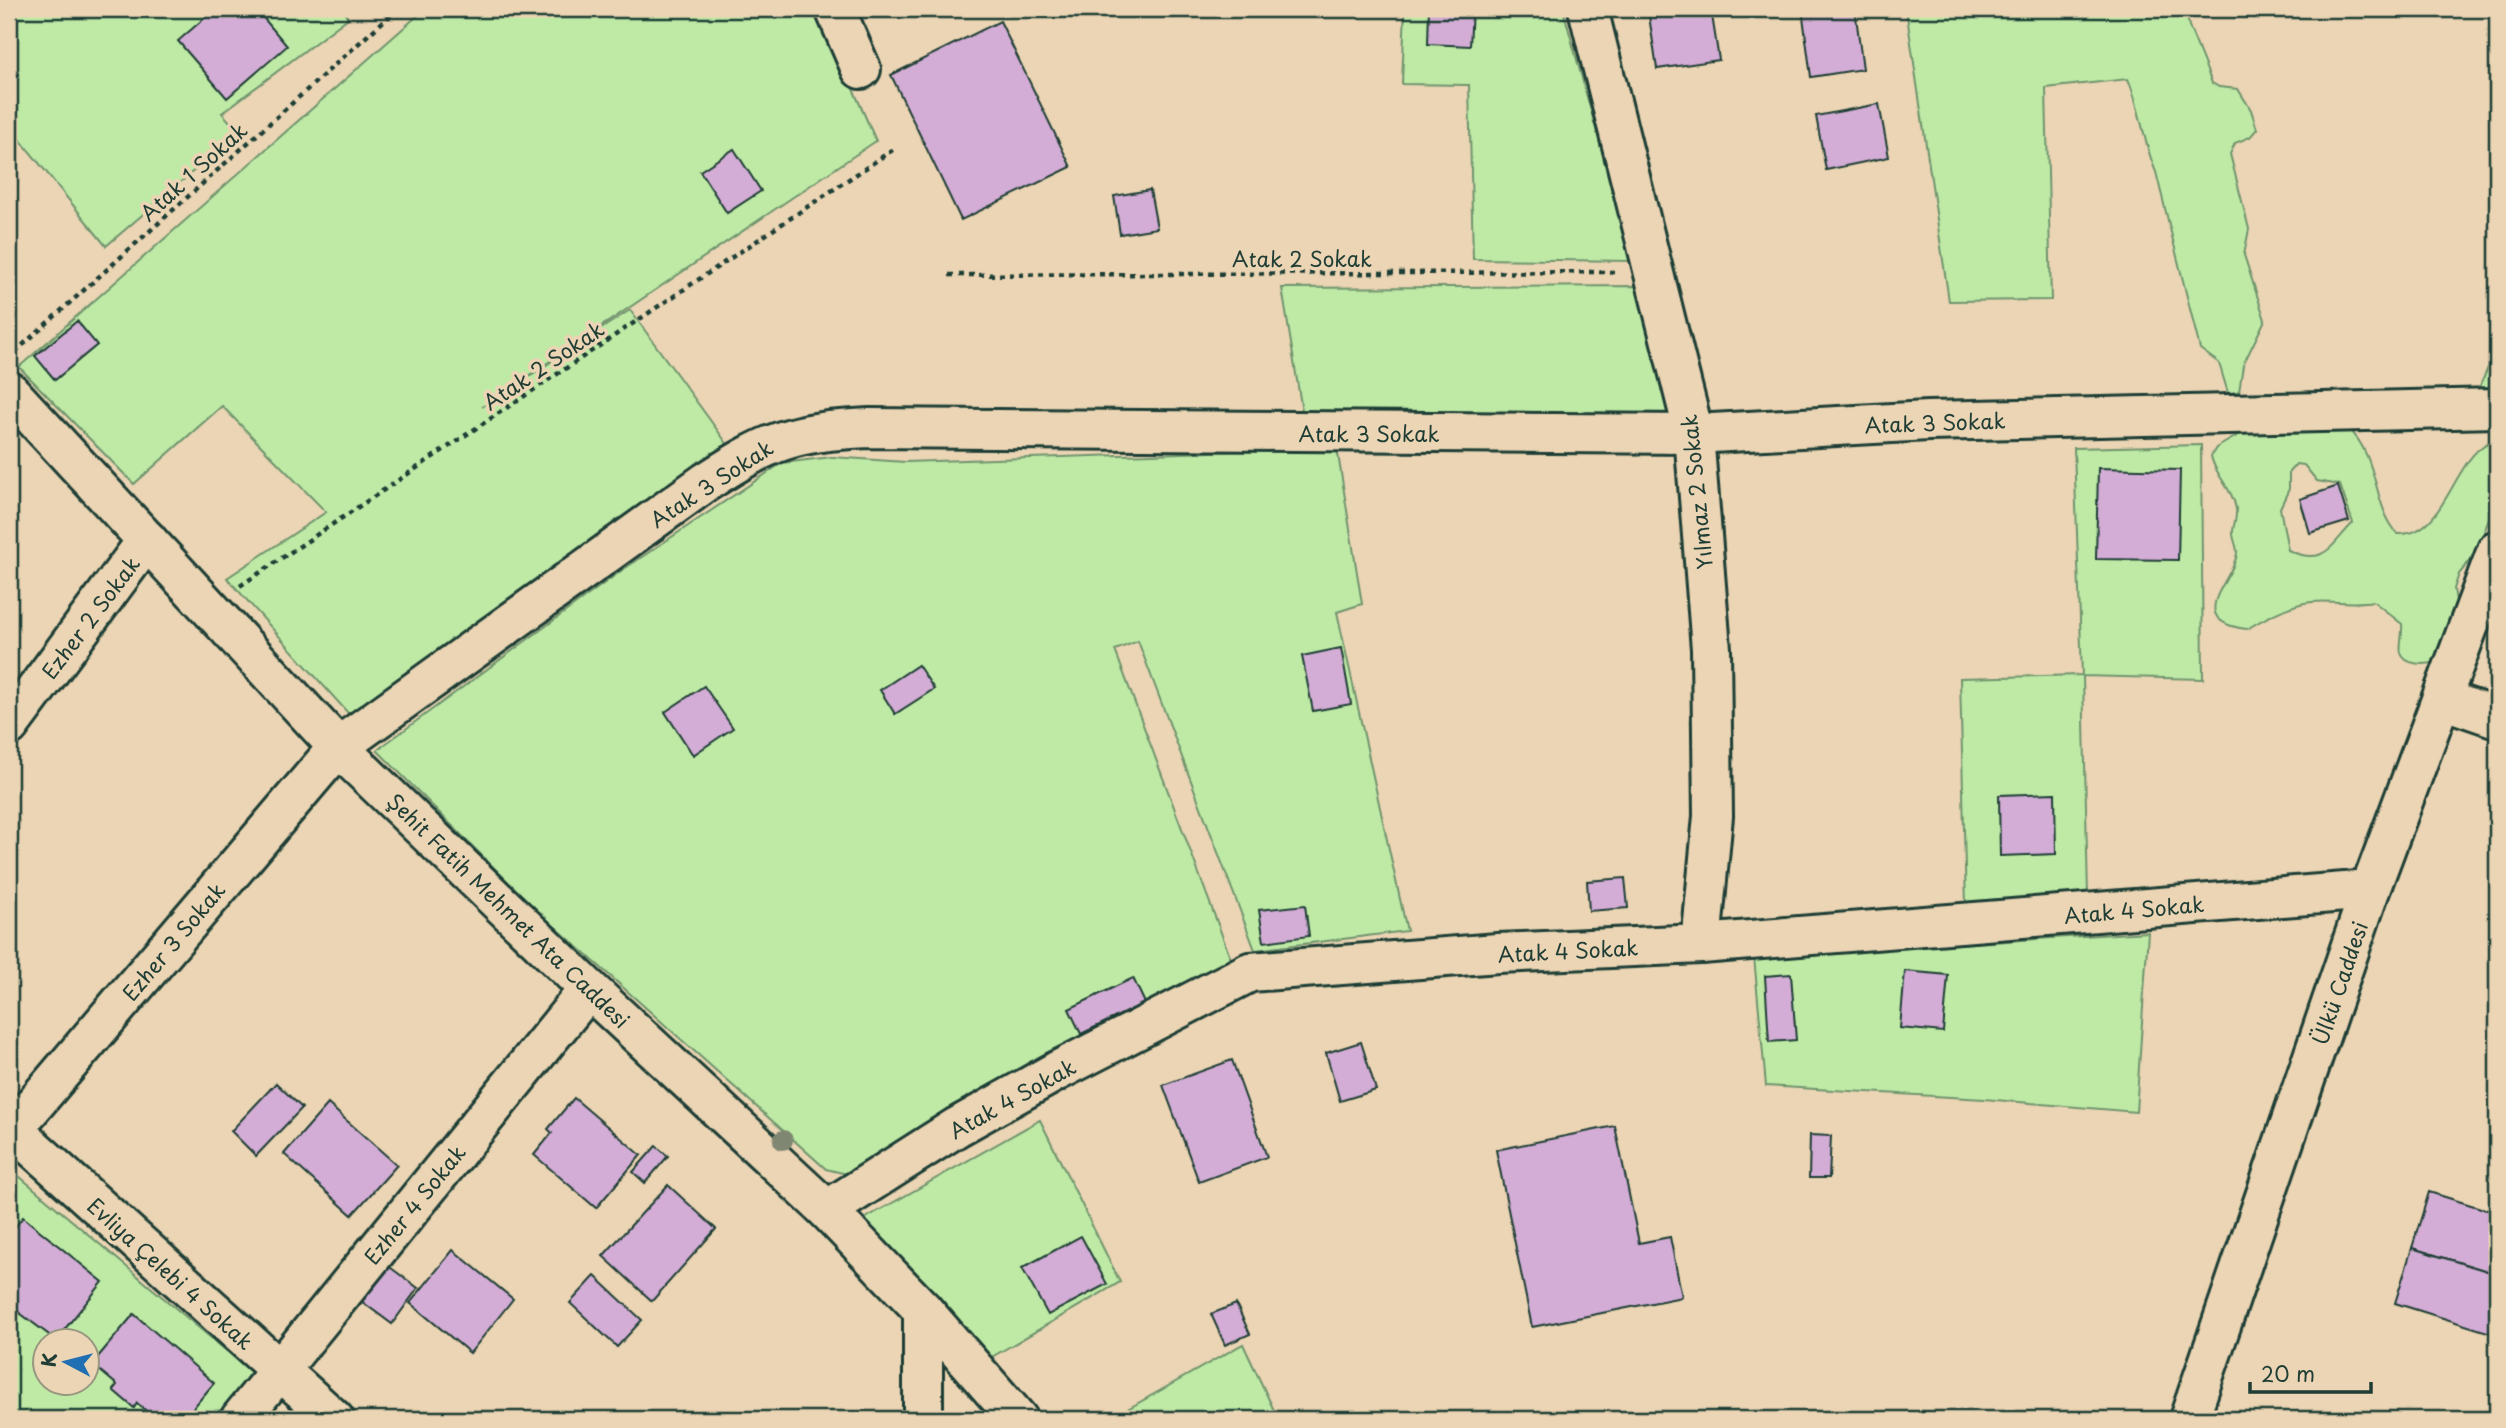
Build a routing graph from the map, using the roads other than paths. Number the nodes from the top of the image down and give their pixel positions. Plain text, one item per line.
1 (835, 9) edge
2 (1588, 9) edge
3 (860, 69) dead end
4 (9, 391) edge
5 (2497, 408) edge
6 (1695, 434) junction
7 (147, 540) junction
8 (2497, 550) edge
9 (2442, 699) junction
10 (2497, 718) edge
11 (9, 726) edge
12 (338, 747) junction
13 (2370, 890) junction
14 (1701, 944) junction
15 (589, 989) junction
16 (10, 1130) edge
17 (827, 1210) junction
18 (923, 1310) junction
19 (279, 1371) junction
20 (240, 1419) edge
21 (334, 1419) edge
22 (923, 1419) edge
23 (1018, 1419) edge
24 (2189, 1419) edge

1 - 3 street
2 - 6 street, Yılmaz 2 Sokak
4 - 7 street, Şehit Fatih Mehmet Ata Caddesi
5 - 6 street, Atak 3 Sokak
6 - 12 street, Atak 3 Sokak
6 - 14 street, Yılmaz 2 Sokak
7 - 11 street, Ezher 2 Sokak
7 - 12 street, Şehit Fatih Mehmet Ata Caddesi
8 - 9 street, Ülkü Caddesi
9 - 10 street
9 - 13 street, Ülkü Caddesi
12 - 15 street, Şehit Fatih Mehmet Ata Caddesi
12 - 16 street, Ezher 3 Sokak
13 - 14 street, Atak 4 Sokak
13 - 24 street, Ülkü Caddesi
14 - 17 street, Atak 4 Sokak
15 - 17 street, Şehit Fatih Mehmet Ata Caddesi
15 - 19 street, Ezher 4 Sokak
16 - 19 street, Evliya Çelebi 4 Sokak
17 - 18 street, Şehit Fatih Mehmet Ata Caddesi
18 - 22 street
18 - 23 street, Şehit Fatih Mehmet Ata Caddesi
19 - 20 street, Ezher 4 Sokak
19 - 21 street, Evliya Çelebi 4 Sokak

